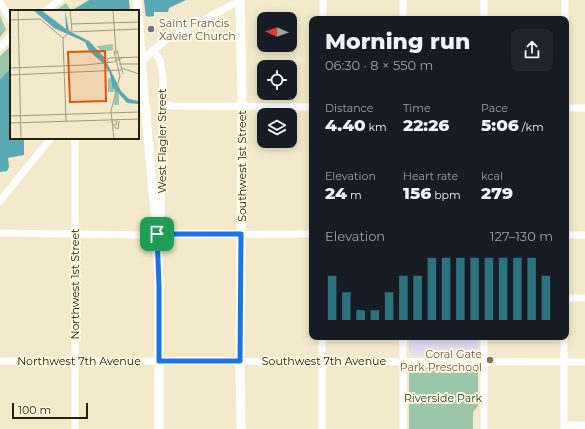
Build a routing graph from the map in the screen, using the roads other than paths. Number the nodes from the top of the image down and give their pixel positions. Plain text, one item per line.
1 (60, 0) edge
2 (137, 0) edge
3 (241, 0) edge
4 (323, 0) edge
5 (403, 0) edge
6 (484, 0) edge
7 (565, 0) edge
8 (0, 2) edge
9 (46, 10) edge
10 (138, 10) edge
11 (323, 16) edge
12 (403, 16) edge
13 (484, 16) edge
14 (565, 16) edge
15 (10, 18) edge
16 (139, 27) edge
17 (10, 37) edge
18 (0, 47) edge
19 (154, 50) junction
20 (139, 64) edge
21 (162, 102) junction
22 (242, 107) junction
23 (309, 107) edge
24 (569, 108) edge
25 (585, 108) edge
26 (50, 139) edge
27 (75, 139) edge
28 (0, 201) edge
29 (75, 233) junction
30 (0, 234) edge
31 (157, 234) junction
32 (241, 234) junction
33 (309, 234) edge
34 (569, 235) edge
35 (585, 235) edge
36 (569, 298) edge
37 (585, 298) edge
38 (322, 340) edge
39 (403, 340) edge
40 (484, 340) edge
41 (564, 340) edge
42 (0, 361) edge
43 (75, 361) junction
44 (159, 361) junction
45 (240, 361) junction
46 (322, 361) junction
47 (403, 362) junction
48 (484, 362) junction
49 (564, 362) junction
50 (585, 362) edge
51 (585, 425) edge
52 (564, 427) edge
53 (75, 429) edge
54 (158, 429) edge
55 (241, 429) edge
56 (322, 429) edge
57 (403, 429) edge
58 (484, 429) edge

1 - 9 street
2 - 10 main road, West Flagler Street
3 - 19 street
3 - 22 main road, Southwest 1st Street
4 - 11 street
5 - 12 street
6 - 13 street
7 - 14 street
8 - 15 street
16 - 31 main road, West Flagler Street
17 - 18 street
19 - 20 street
19 - 21 street, West Flagler Street
21 - 22 street
21 - 31 street, West Flagler Street
22 - 23 street
22 - 32 main road, Southwest 1st Street
24 - 25 street
26 - 28 street
27 - 29 street, Northwest 1st Street
29 - 30 street
29 - 31 street
29 - 43 street, Northwest 1st Street
31 - 32 street
31 - 44 main road, West Flagler Street
32 - 33 street
32 - 45 main road, Southwest 1st Street
34 - 35 street
36 - 37 street
38 - 46 street
39 - 47 street
40 - 48 street
41 - 49 street
42 - 43 street, Northwest 7th Avenue
43 - 44 street, Northwest 7th Avenue
43 - 53 street, Northwest 1st Street
44 - 45 street, Southwest 7th Avenue
44 - 54 main road, West Flagler Street
45 - 46 street, Southwest 7th Avenue
45 - 55 main road, Southwest 1st Street
46 - 47 street, Southwest 7th Avenue
46 - 56 street
47 - 48 street, Southwest 7th Avenue
47 - 57 street
48 - 49 street, Southwest 7th Avenue
48 - 58 street
49 - 50 street, Southwest 7th Avenue
49 - 52 street
51 - 52 street

